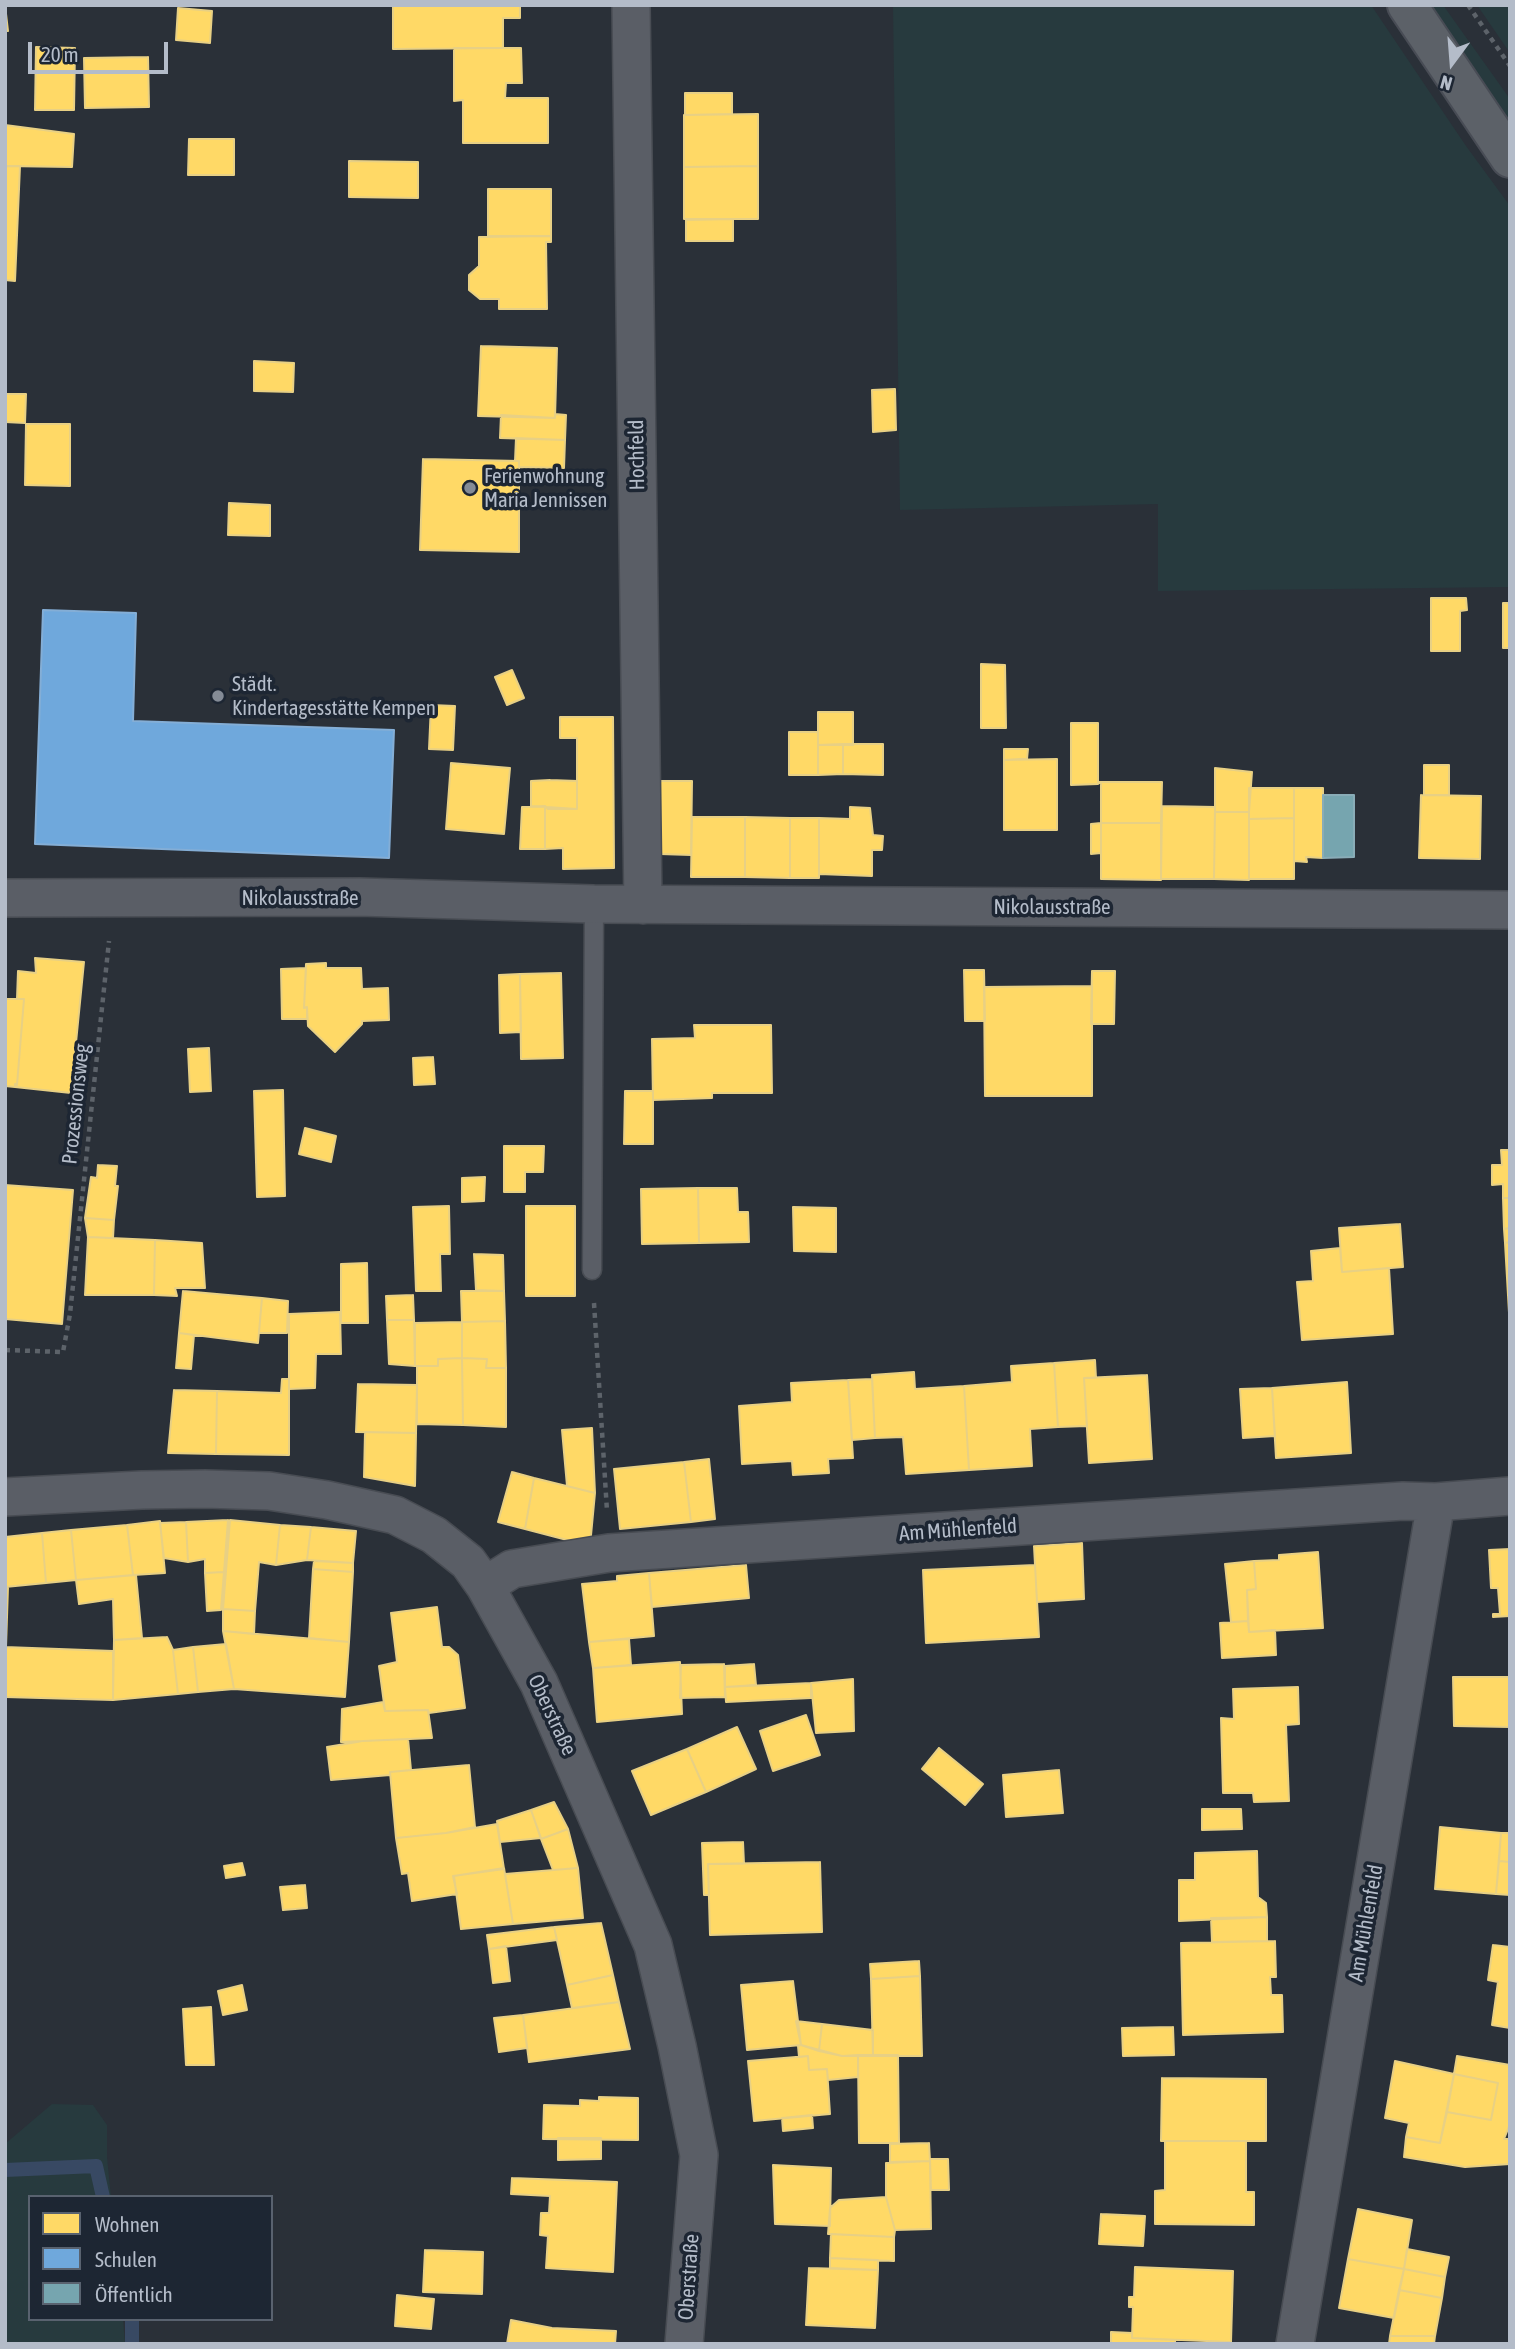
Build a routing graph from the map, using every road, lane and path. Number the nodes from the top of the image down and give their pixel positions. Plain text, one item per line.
1 (631, 5) edge
2 (1407, 5) edge
3 (1468, 5) edge
4 (1510, 66) edge
5 (1510, 158) edge
6 (5, 898) edge
7 (113, 898) junction
8 (594, 904) junction
9 (643, 905) junction
10 (1510, 910) edge
11 (592, 1270) joint
12 (5, 1350) edge
13 (1510, 1496) edge
14 (5, 1497) edge
15 (1436, 1502) junction
16 (610, 1553) junction
17 (485, 1586) junction
18 (684, 2344) edge
19 (1295, 2344) edge

1 - 9 street, Hochfeld
2 - 5 main road
3 - 4 path
6 - 7 street, Nikolausstraße
7 - 8 street, Nikolausstraße
7 - 12 path, Prozessionsweg
8 - 9 street, Nikolausstraße
8 - 11 lane
9 - 10 street, Nikolausstraße
11 - 16 path
13 - 15 street, Am Mühlenfeld
14 - 17 street, Oberstraße
15 - 16 street, Am Mühlenfeld
15 - 19 street, Am Mühlenfeld
16 - 17 street, Am Mühlenfeld
17 - 18 street, Oberstraße

